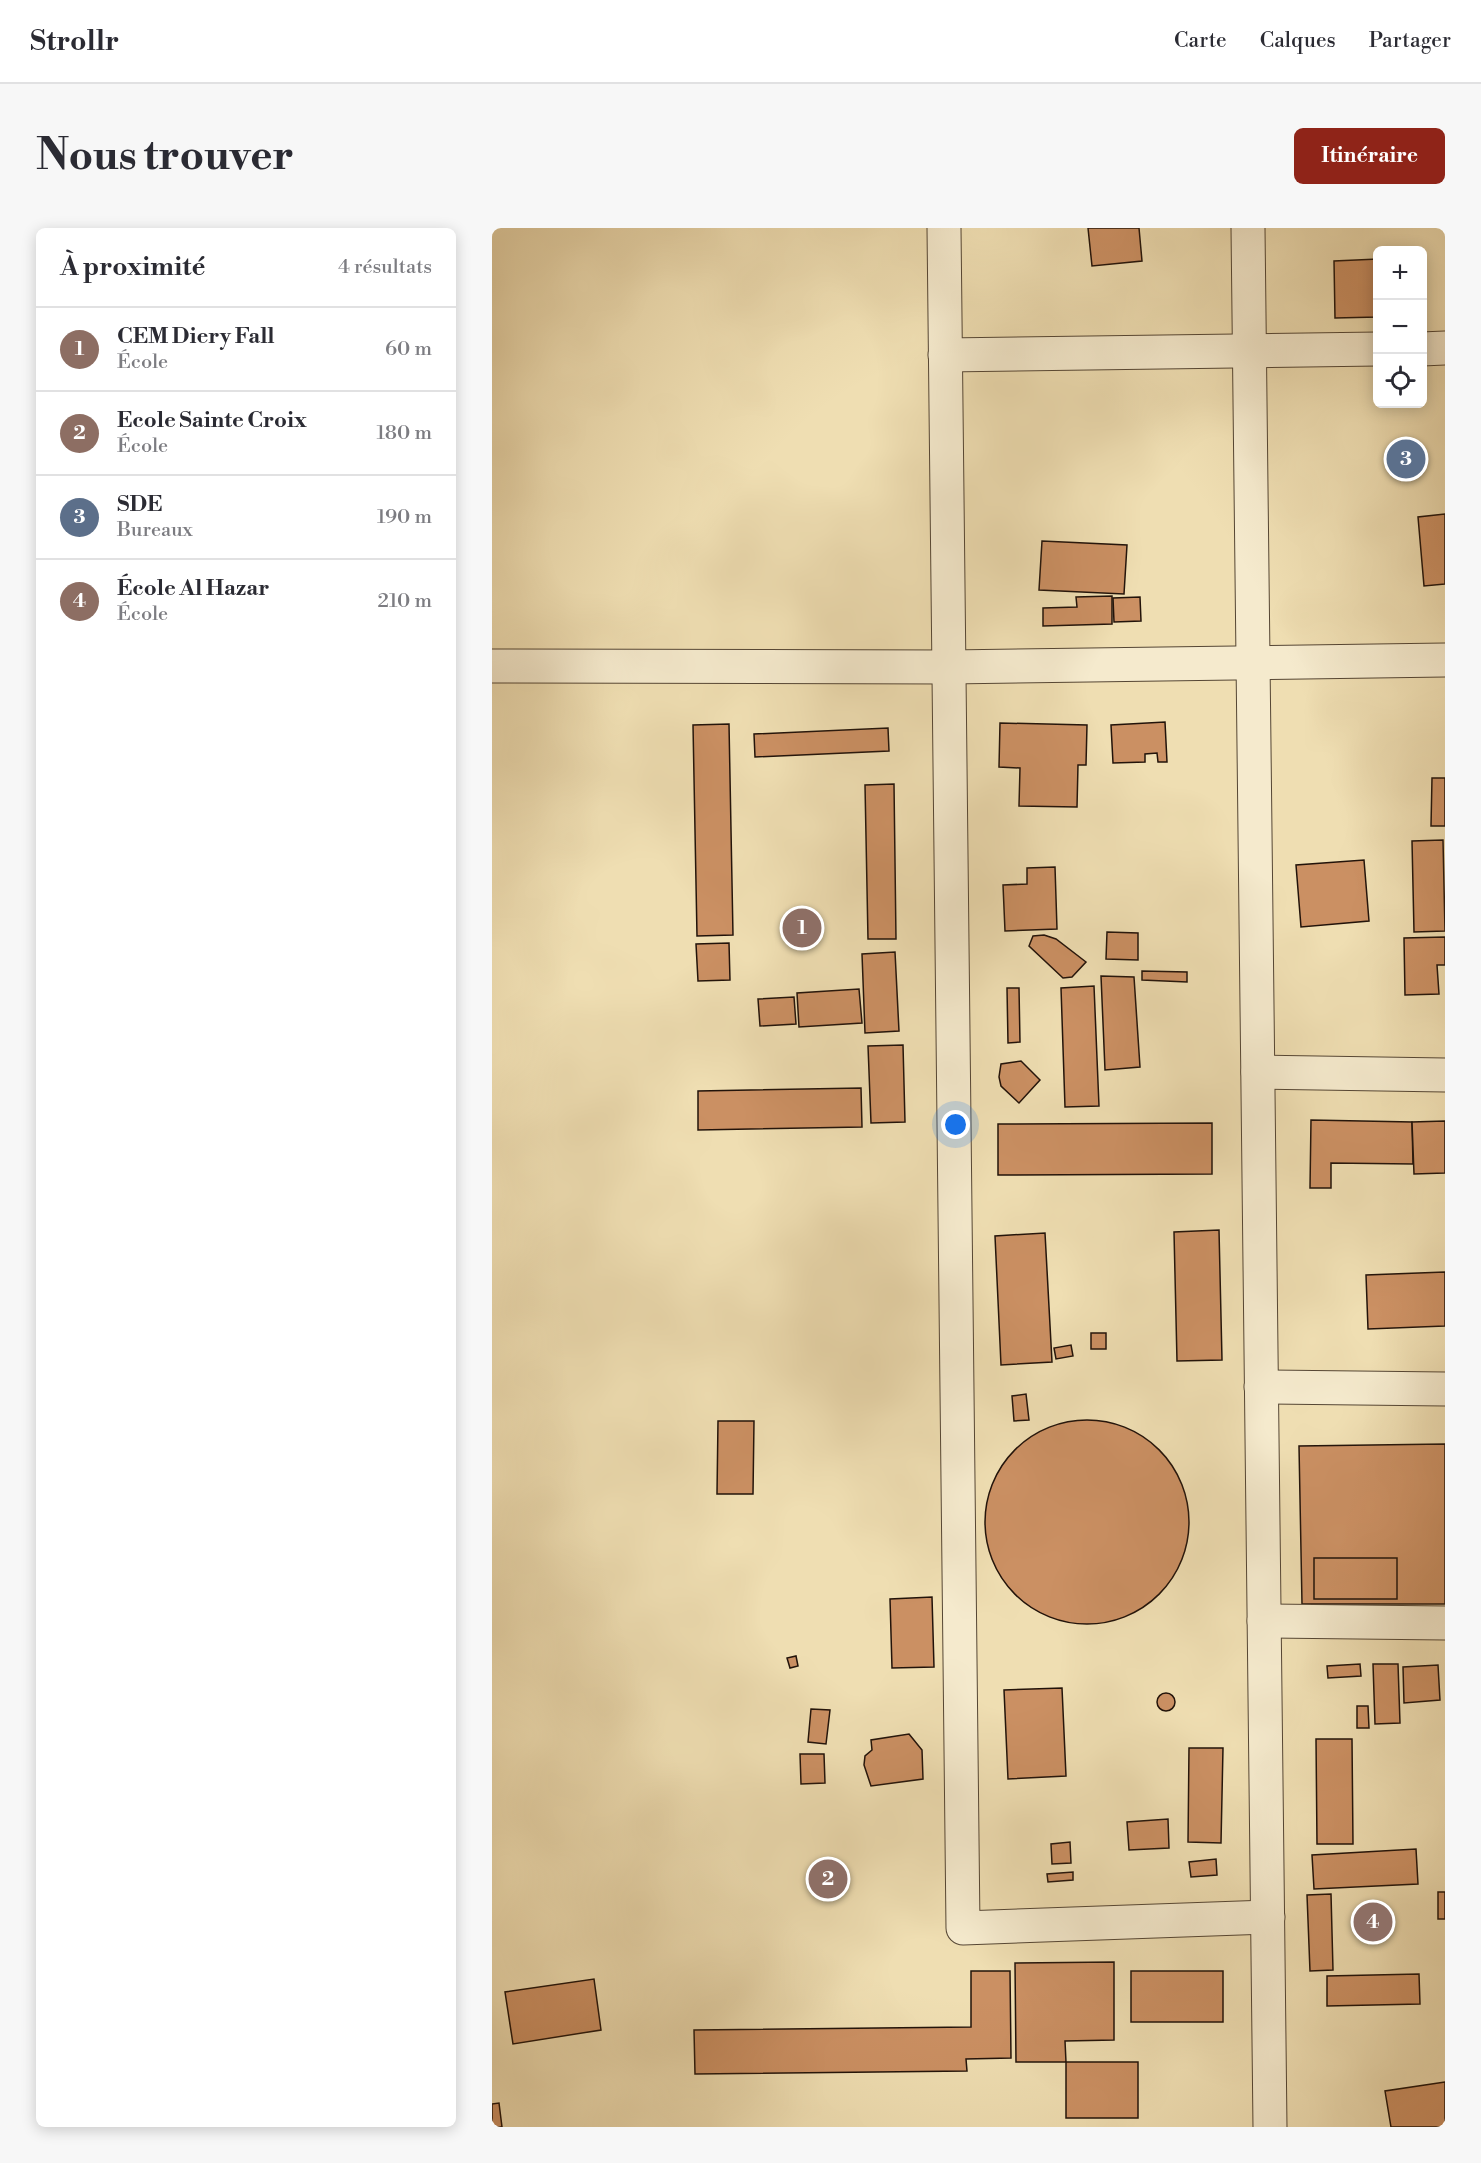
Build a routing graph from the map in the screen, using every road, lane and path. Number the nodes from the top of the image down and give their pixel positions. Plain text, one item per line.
1 (944, 228) edge
2 (1248, 228) edge
3 (1445, 348) edge
4 (1373, 349) edge
5 (1427, 349) edge
6 (1250, 351) junction
7 (945, 355) junction
8 (1445, 660) edge
9 (1253, 662) junction
10 (492, 666) edge
11 (949, 667) junction
12 (1258, 1072) junction
13 (1445, 1074) edge
14 (1262, 1387) junction
15 (1445, 1389) edge
16 (1264, 1621) junction
17 (1445, 1623) edge
18 (1268, 1917) junction
19 (1270, 2127) edge

1 - 7 street
2 - 6 street
3 - 5 street
4 - 6 street
6 - 7 street
6 - 9 street
7 - 11 street
8 - 9 street
9 - 11 street
9 - 12 street
10 - 11 street
11 - 18 street
12 - 13 street
12 - 14 street
14 - 15 street
14 - 16 street
16 - 17 street
16 - 18 street
18 - 19 street

